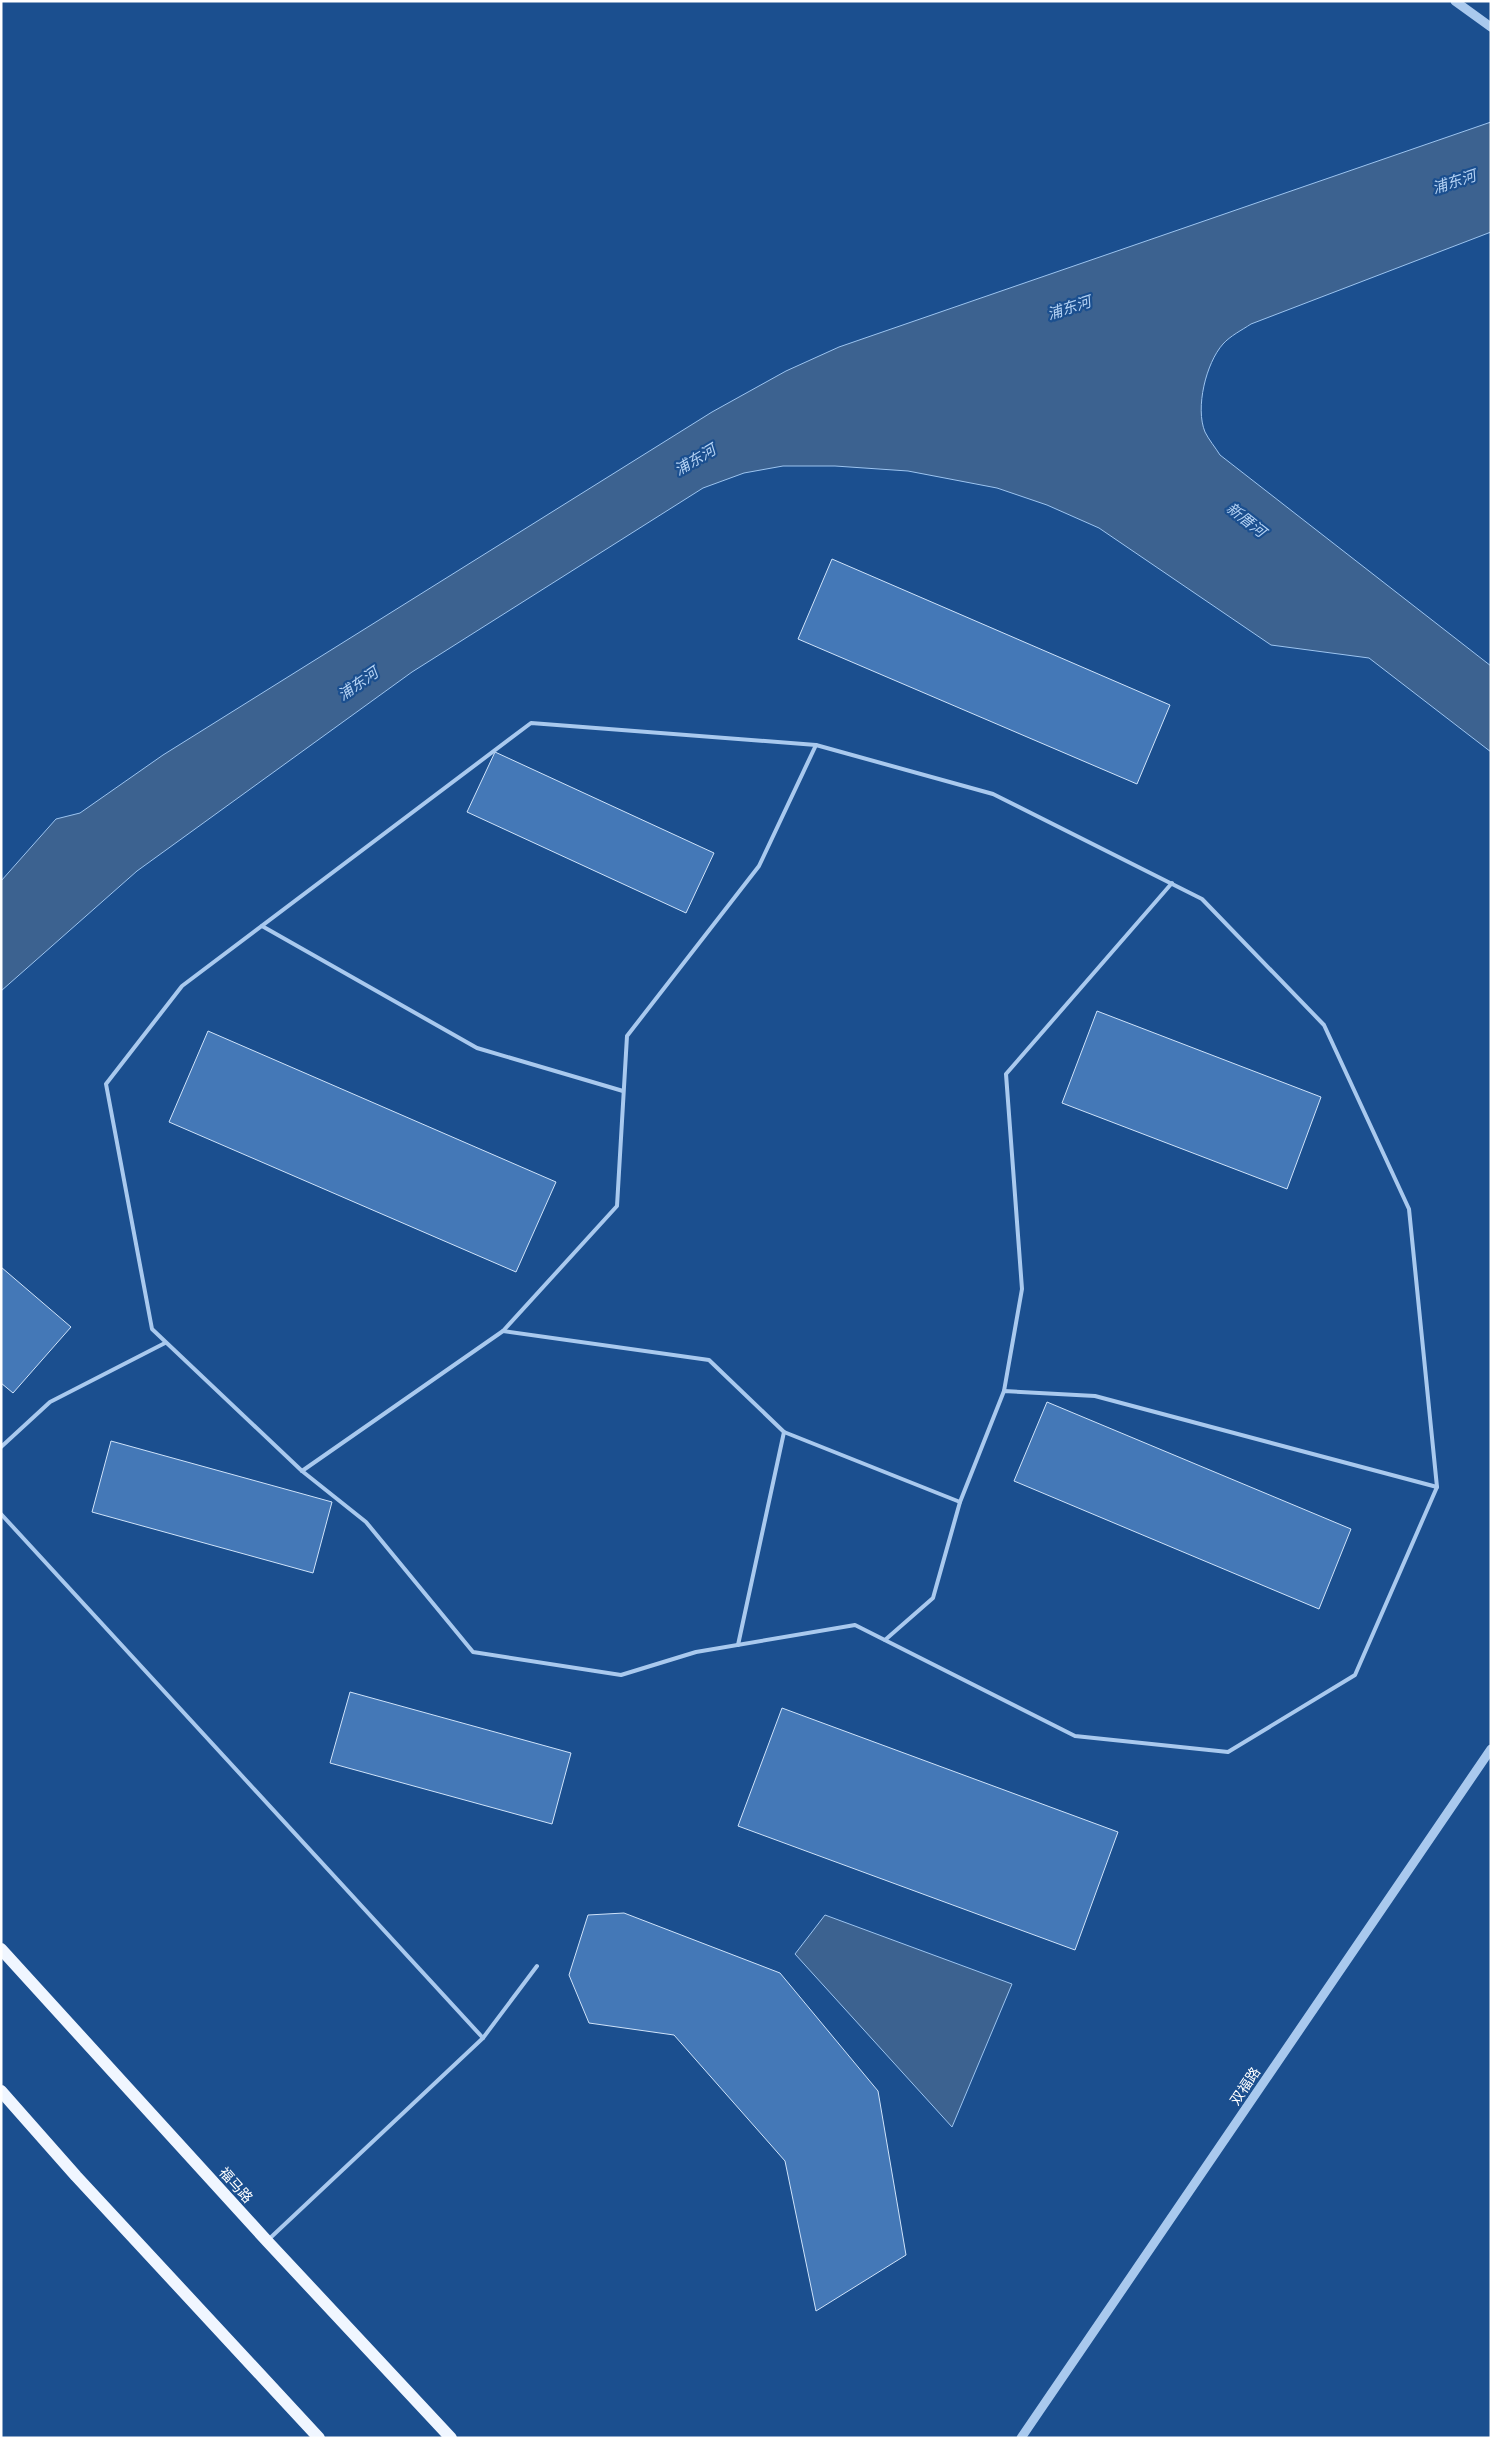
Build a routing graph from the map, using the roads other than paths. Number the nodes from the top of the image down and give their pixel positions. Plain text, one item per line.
1 (1455, 1) edge
2 (1491, 28) edge
3 (816, 746) junction
4 (1172, 883) junction
5 (262, 926) junction
6 (623, 1091) junction
7 (503, 1331) junction
8 (165, 1342) junction
9 (1004, 1391) junction
10 (784, 1432) junction
11 (1, 1447) edge
12 (302, 1471) junction
13 (1436, 1487) junction
14 (960, 1502) junction
15 (1, 1514) edge
16 (885, 1640) junction
17 (738, 1645) junction
18 (1491, 1749) edge
19 (1, 1950) edge
20 (537, 1966) dead end
21 (483, 2038) junction
22 (1, 2091) edge
23 (266, 2242) junction
24 (319, 2438) edge
25 (451, 2438) edge
26 (1021, 2438) edge

1 - 2 street
3 - 4 lane
3 - 5 lane
3 - 6 lane
4 - 9 lane
4 - 13 lane
5 - 6 lane
5 - 8 lane
6 - 7 lane
7 - 10 lane
7 - 12 lane
8 - 11 lane
8 - 12 lane
9 - 13 lane
9 - 14 lane
10 - 14 lane
10 - 17 lane
12 - 17 lane
13 - 16 lane
14 - 16 lane
15 - 21 lane
16 - 17 lane
18 - 26 street, 双福路
19 - 23 main road, 福马路
20 - 21 lane
21 - 23 lane
22 - 24 main road
23 - 25 main road, 福马路

